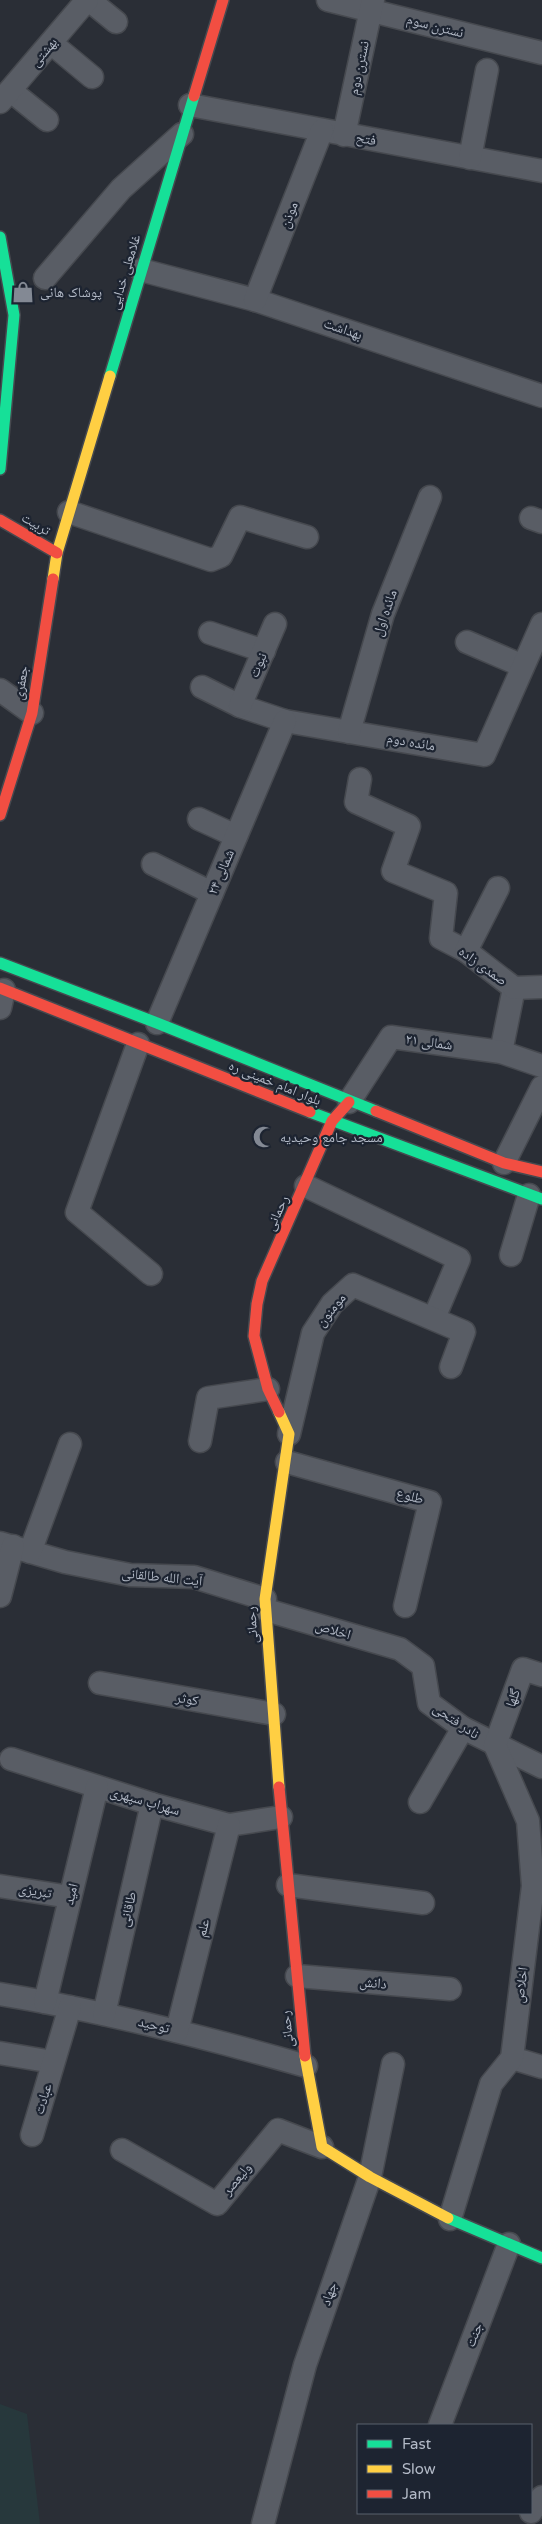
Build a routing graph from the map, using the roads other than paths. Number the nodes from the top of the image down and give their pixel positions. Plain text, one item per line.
1 (88, 0) edge
2 (223, 0) edge
3 (328, 0) edge
4 (372, 5) edge
5 (116, 22) dead end
6 (51, 43) junction
7 (542, 53) edge
8 (487, 70) dead end
9 (92, 77) dead end
10 (6, 97) edge
11 (190, 105) junction
12 (48, 120) dead end
13 (322, 130) junction
14 (182, 134) junction
15 (344, 135) junction
16 (470, 158) junction
17 (542, 171) edge
18 (0, 237) edge
19 (141, 270) junction
20 (45, 278) dead end
21 (255, 300) junction
22 (6, 339) edge
23 (542, 396) edge
24 (0, 469) edge
25 (430, 497) dead end
26 (69, 512) junction
27 (0, 520) edge
28 (307, 537) dead end
29 (56, 553) junction
30 (275, 624) dead end
31 (541, 628) edge
32 (210, 633) dead end
33 (467, 642) dead end
34 (264, 651) junction
35 (524, 666) junction
36 (202, 687) dead end
37 (0, 690) edge
38 (240, 706) junction
39 (32, 713) junction
40 (285, 721) junction
41 (349, 732) junction
42 (360, 779) dead end
43 (2, 801) edge
44 (199, 820) dead end
45 (236, 836) junction
46 (153, 864) dead end
47 (498, 888) dead end
48 (212, 893) junction
49 (466, 951) junction
50 (0, 963) edge
51 (542, 987) edge
52 (514, 988) junction
53 (2, 996) edge
54 (157, 1023) junction
55 (138, 1044) junction
56 (501, 1052) junction
57 (542, 1066) edge
58 (542, 1087) edge
59 (349, 1102) junction
60 (332, 1122) junction
61 (504, 1163) junction
62 (542, 1172) edge
63 (306, 1186) junction
64 (536, 1197) edge
65 (511, 1255) dead end
66 (150, 1274) dead end
67 (434, 1318) junction
68 (451, 1367) dead end
69 (268, 1390) junction
70 (289, 1434) junction
71 (200, 1441) dead end
72 (70, 1444) dead end
73 (287, 1462) junction
74 (14, 1547) edge
75 (0, 1596) edge
76 (266, 1605) junction
77 (405, 1606) dead end
78 (400, 1649) joint
79 (542, 1675) edge
80 (100, 1683) dead end
81 (274, 1714) junction
82 (463, 1728) junction
83 (495, 1745) junction
84 (11, 1759) dead end
85 (542, 1767) edge
86 (97, 1787) junction
87 (420, 1802) dead end
88 (152, 1804) junction
89 (281, 1817) junction
90 (229, 1825) junction
91 (288, 1885) junction
92 (0, 1886) edge
93 (538, 1887) edge
94 (70, 1897) junction
95 (423, 1903) dead end
96 (297, 1976) junction
97 (450, 1989) dead end
98 (0, 1994) edge
99 (45, 2002) junction
100 (70, 2007) junction
101 (104, 2014) junction
102 (177, 2031) junction
103 (0, 2053) edge
104 (512, 2058) junction
105 (54, 2062) junction
106 (393, 2064) dead end
107 (306, 2066) junction
108 (542, 2067) edge
109 (32, 2135) dead end
110 (322, 2147) junction
111 (122, 2150) dead end
112 (370, 2176) junction
113 (450, 2219) junction
114 (509, 2244) junction
115 (542, 2258) edge
116 (440, 2424) edge
117 (542, 2497) edge
118 (532, 2510) edge
119 (263, 2524) edge

1 - 5 street
1 - 6 street, بهشتی
2 - 11 street, غلامعلی خدایی
3 - 4 street, نسترن سوم
4 - 7 street, نسترن سوم
4 - 15 street, نسترن دوم
6 - 9 street
6 - 10 street, بهشتی
8 - 16 street
10 - 12 street
11 - 13 street, فتح
11 - 14 street, غلامعلی خدایی
13 - 15 street, فتح
13 - 21 street, موذن
14 - 19 street, غلامعلی خدایی
14 - 20 street
15 - 16 street, فتح
16 - 17 street, فتح
18 - 22 street
19 - 21 street, بهداشت
19 - 26 street, غلامعلی خدایی
21 - 23 street, بهداشت
22 - 24 street
25 - 41 street, مائده اول
26 - 28 street
26 - 29 street, غلامعلی خدایی
27 - 29 street, تربیت
29 - 39 street, جعفری
30 - 34 street, نبوت
31 - 35 street, مائده دوم
32 - 34 street
33 - 35 street
34 - 38 street, نبوت
35 - 41 street, مائده دوم
36 - 38 street, مائده دوم
37 - 39 street
38 - 40 street, مائده دوم
39 - 43 street, جعفری
40 - 41 street, مائده دوم
40 - 45 street, ۲۴ شمالی
42 - 49 street, صمدی زاده
44 - 45 street
45 - 48 street, ۲۴ شمالی
46 - 48 street
47 - 49 street
48 - 54 street, ۲۴ شمالی
49 - 52 street, صمدی زاده
50 - 54 street, بلوار امام خمینی ره
51 - 52 street
52 - 56 street, صمدی زاده
53 - 55 street, بلوار امام خمینی ره
54 - 59 street, بلوار امام خمینی ره
55 - 60 street, بلوار امام خمینی ره
55 - 66 street
56 - 57 street, ۲۱ شمالی
56 - 59 street, ۲۱ شمالی
58 - 61 street
59 - 60 street, رحمانی
59 - 61 street, بلوار امام خمینی ره
60 - 63 street, رحمانی
60 - 64 street, بلوار امام خمینی ره
61 - 62 street, بلوار امام خمینی ره
63 - 67 street
63 - 69 street, رحمانی
64 - 65 street
67 - 68 street, مومنون
67 - 70 street, مومنون
69 - 70 street, رحمانی
69 - 71 street
70 - 73 street, رحمانی
72 - 74 street
73 - 76 street, رحمانی
73 - 77 street, طلوع
74 - 75 street
74 - 76 street, آیت الله طالقانی
76 - 78 street, اخلاص
76 - 81 street, رحمانی
78 - 82 street, نادر فتحی
79 - 83 street, گلها
80 - 81 street, کوثر
81 - 89 street, رحمانی
82 - 83 street, نادر فتحی
82 - 87 street
83 - 85 street, نادر فتحی
83 - 93 street, اخلاص
84 - 86 street, سهراب سپهری
86 - 88 street, سهراب سپهری
86 - 94 street, امید
88 - 90 street, سهراب سپهری
88 - 101 street, طاقانی
89 - 90 street, سهراب سپهری
89 - 91 street, رحمانی
90 - 102 street, علم
91 - 95 street
91 - 96 street, رحمانی
92 - 94 street, تبریزی
93 - 104 street, اخلاص
94 - 99 street, امید
96 - 97 street, دانش
96 - 107 street, رحمانی
98 - 99 street, توحید
99 - 100 street, توحید
100 - 101 street, توحید
100 - 105 street, عبادت
101 - 102 street, توحید
102 - 107 street, توحید
103 - 105 street
104 - 108 street
104 - 113 street
105 - 109 street, عبادت
106 - 112 street, جهاد
107 - 110 street, رحمانی
110 - 111 street, ولیعصر
110 - 112 street
112 - 113 street
112 - 119 street, جهاد
113 - 114 street
114 - 115 street
114 - 116 street, جنت
117 - 118 street

